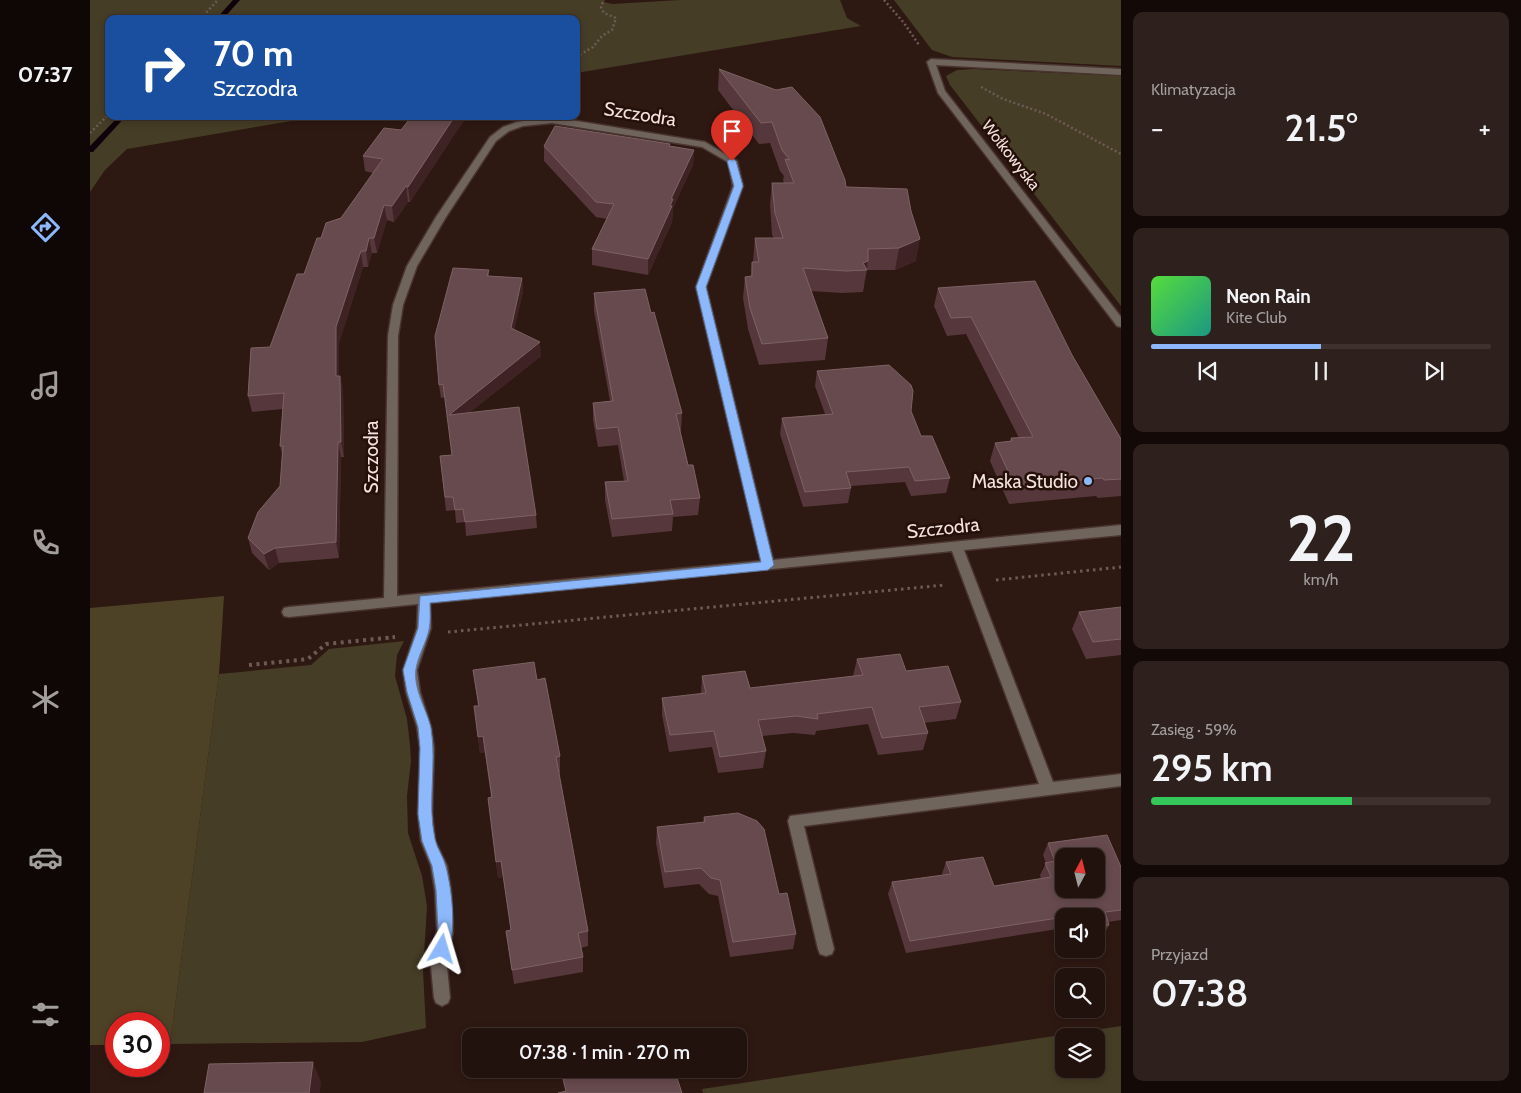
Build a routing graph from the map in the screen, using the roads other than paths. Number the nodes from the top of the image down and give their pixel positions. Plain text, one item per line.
1 (1121, 72) edge
2 (1121, 324) edge
3 (1121, 530) edge
4 (957, 547) junction
5 (768, 565) junction
6 (424, 599) junction
7 (390, 603) junction
8 (289, 612) dead end
9 (1121, 780) edge
10 (1048, 789) junction
11 (826, 948) dead end
12 (442, 998) dead end

1 - 2 street, Wołkowyska
3 - 4 street, Szczodra
4 - 5 street, Szczodra
4 - 10 street
5 - 6 street, Szczodra
5 - 7 street, Szczodra
6 - 7 street, Szczodra
6 - 12 street
7 - 8 street, Szczodra
9 - 10 street
10 - 11 street

